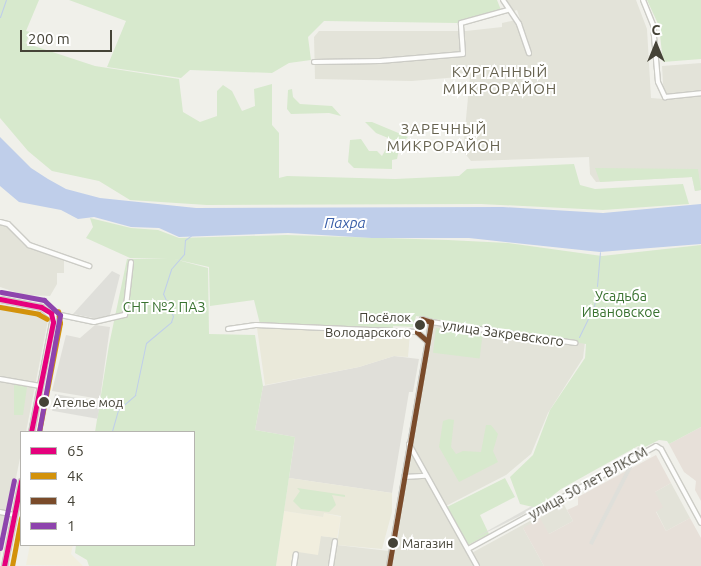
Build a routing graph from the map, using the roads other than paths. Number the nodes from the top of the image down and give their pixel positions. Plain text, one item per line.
1 (503, 0) edge
2 (643, 0) edge
3 (508, 10) junction
4 (529, 52) dead end
5 (314, 62) dead end
6 (701, 93) edge
7 (0, 222) edge
8 (131, 262) dead end
9 (89, 266) dead end
10 (0, 299) edge
11 (51, 313) junction
12 (431, 322) junction
13 (228, 329) dead end
14 (416, 332) junction
15 (427, 341) junction
16 (575, 343) dead end
17 (0, 379) edge
18 (40, 386) junction
19 (31, 431) edge
20 (409, 444) junction
21 (426, 476) junction
22 (404, 477) junction
23 (20, 486) edge
24 (0, 512) edge
25 (14, 515) junction
26 (701, 523) edge
27 (335, 540) dead end
28 (468, 549) junction
29 (296, 554) dead end
30 (4, 566) edge
31 (294, 566) edge
32 (331, 566) edge
33 (389, 566) edge
34 (477, 566) edge

1 - 3 street
2 - 6 street
3 - 4 street
3 - 5 street
7 - 9 street
8 - 11 street
10 - 11 main road
11 - 18 main road
12 - 14 street
12 - 15 street
12 - 16 street, улица Закревского
13 - 14 street
14 - 15 street
15 - 20 street
17 - 18 street
18 - 19 main road
20 - 21 street
20 - 22 street
21 - 22 street
21 - 28 street
22 - 33 street
23 - 25 main road
24 - 25 street
25 - 30 main road
26 - 28 street, улица 50 лет ВЛКСМ
27 - 32 street
28 - 34 street
29 - 31 street

